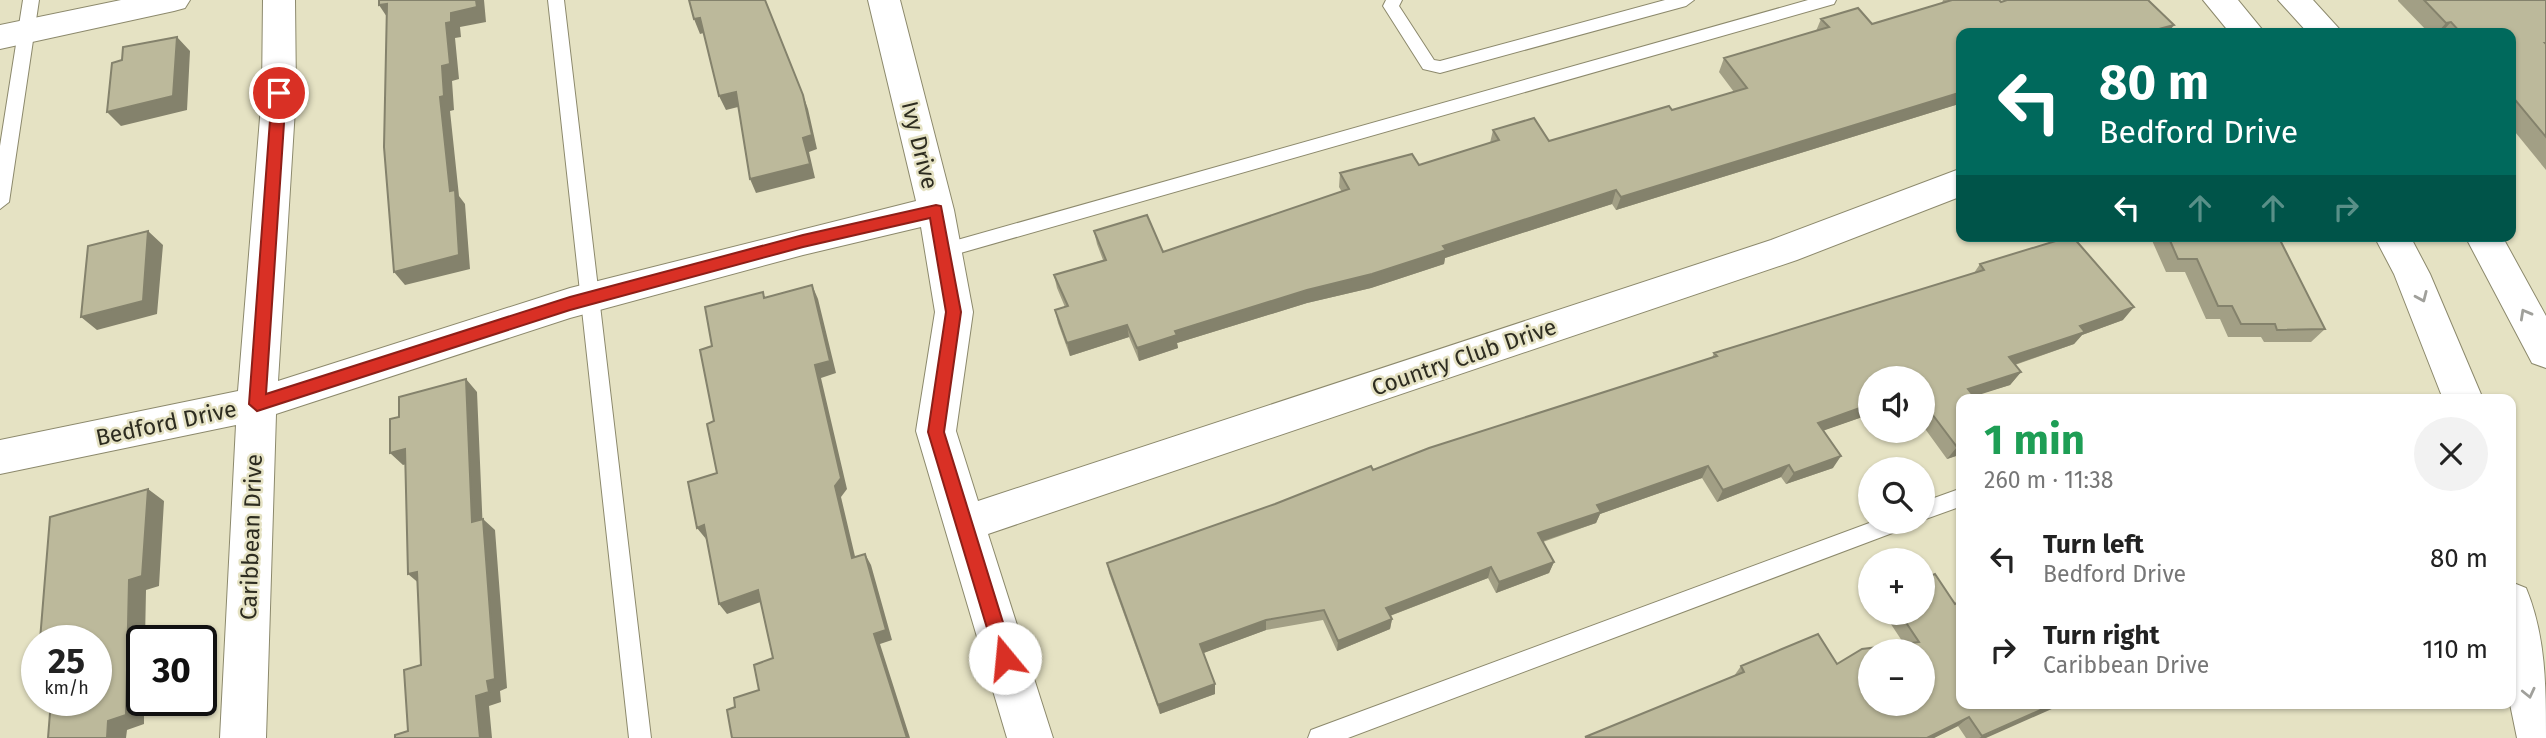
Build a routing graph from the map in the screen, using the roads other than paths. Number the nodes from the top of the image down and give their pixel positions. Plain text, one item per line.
1 (31, 0) edge
2 (174, 0) edge
3 (279, 0) edge
4 (556, 0) edge
5 (884, 0) edge
6 (1394, 0) edge
7 (1686, 0) edge
8 (1828, 0) edge
9 (2219, 0) edge
10 (2294, 0) edge
11 (2244, 28) edge
12 (2322, 28) edge
13 (13, 34) edge
14 (1956, 183) edge
15 (0, 202) edge
16 (936, 211) junction
17 (2395, 242) edge
18 (2486, 242) edge
19 (943, 251) junction
20 (589, 298) junction
21 (2546, 352) edge
22 (2461, 394) edge
23 (257, 404) junction
24 (0, 457) edge
25 (1956, 499) edge
26 (1935, 507) edge
27 (964, 524) junction
28 (1864, 534) edge
29 (2516, 626) edge
30 (243, 738) edge
31 (640, 738) edge
32 (1030, 738) edge
33 (1319, 738) edge
34 (2540, 738) edge

1 - 13 lane
2 - 13 street
3 - 23 street, Caribbean Drive
4 - 20 lane
5 - 16 street, Ivy Drive
6 - 7 lane
8 - 19 lane
9 - 11 street
10 - 12 street
13 - 15 lane
14 - 27 street, Country Club Drive
16 - 19 street, Ivy Drive
16 - 20 street, Bedford Drive
17 -> 22 street
21 -> 18 street
19 - 27 street, Ivy Drive
20 - 23 street, Bedford Drive
20 - 31 lane
23 - 24 street, Bedford Drive
23 - 30 street, Caribbean Drive
25 - 26 lane
27 - 32 street, Ivy Drive
28 - 33 lane
29 -> 34 street

